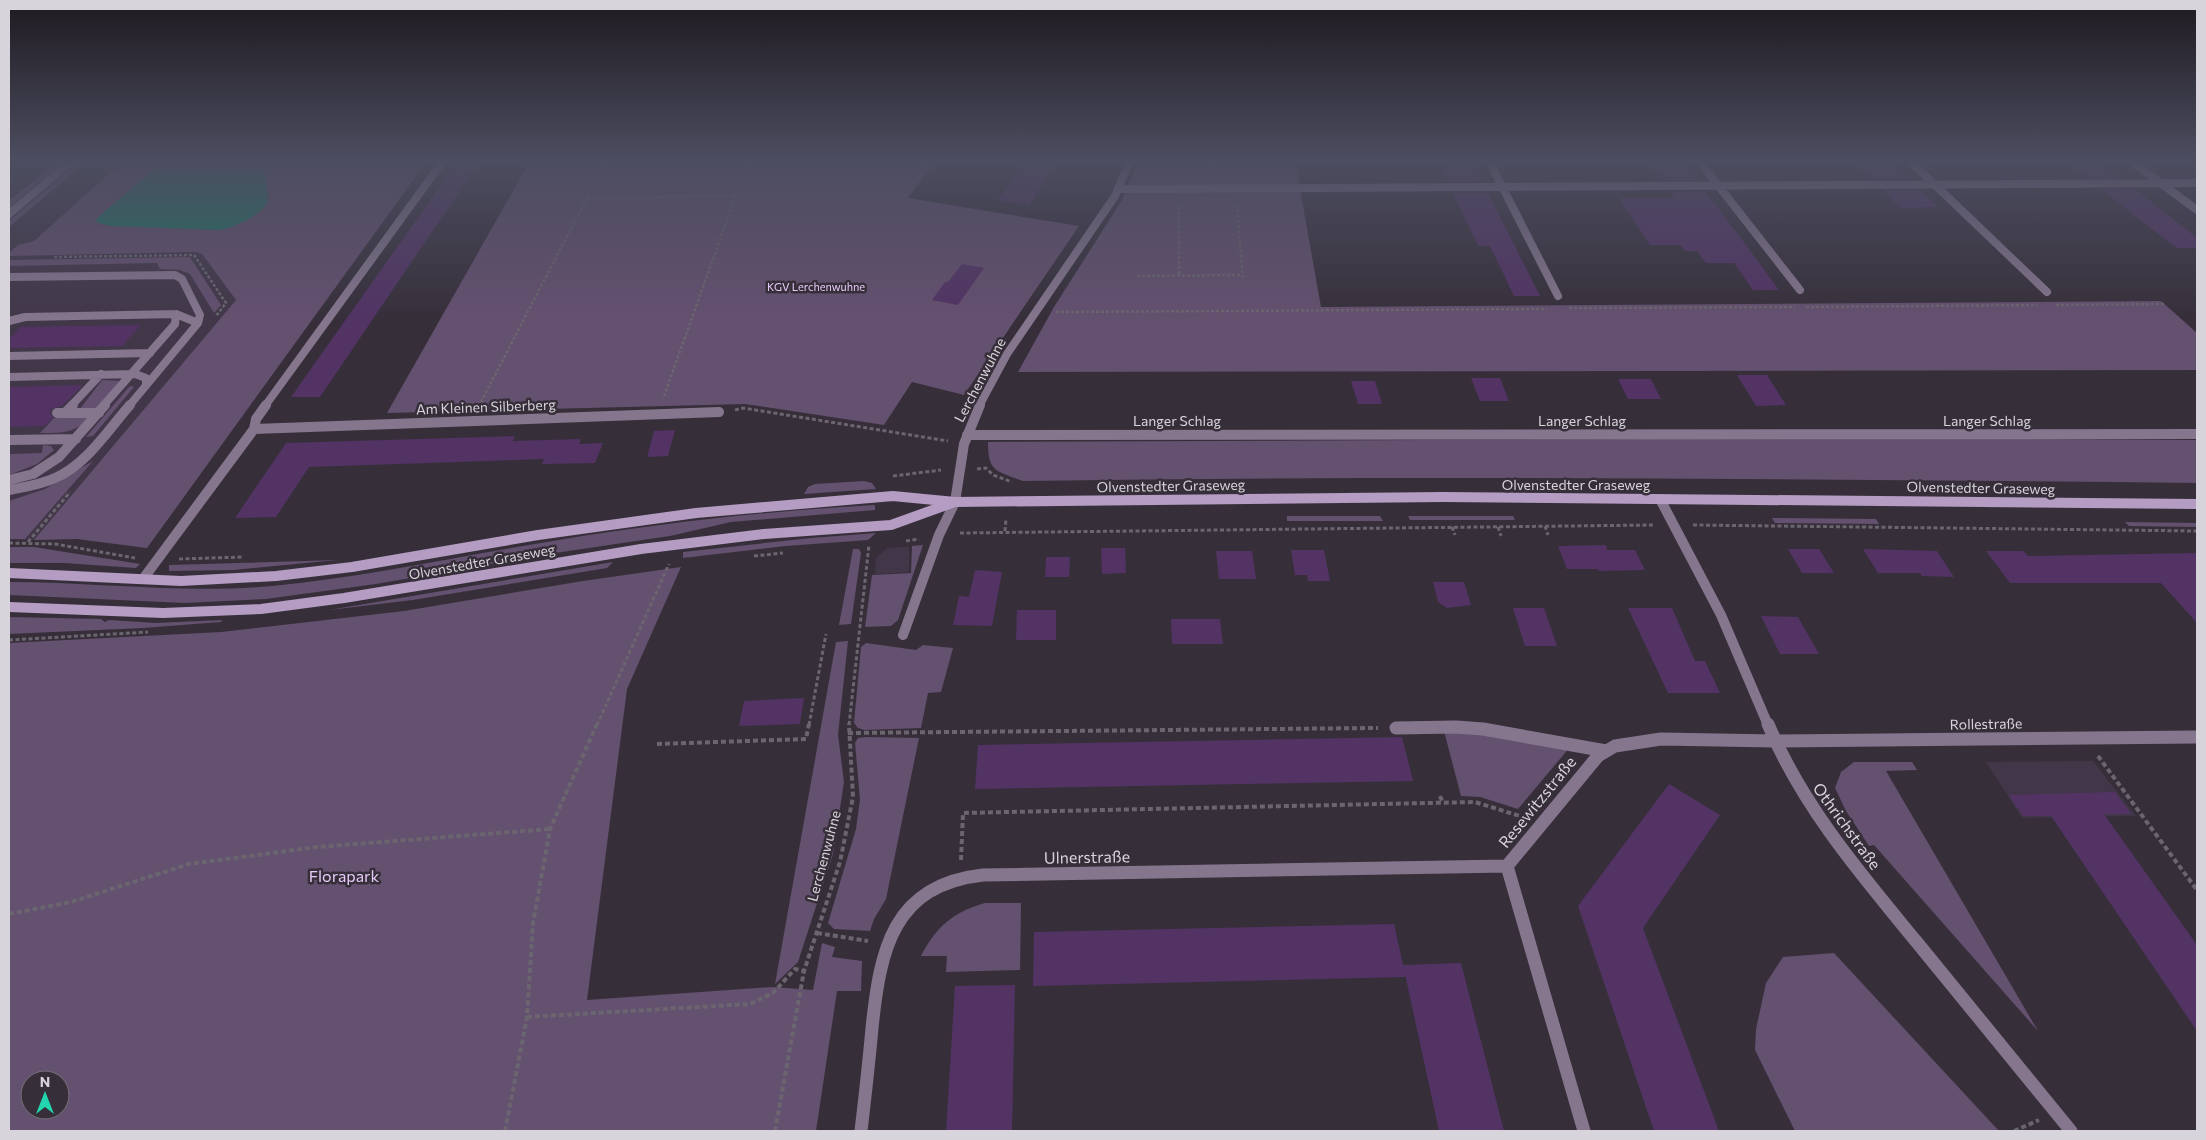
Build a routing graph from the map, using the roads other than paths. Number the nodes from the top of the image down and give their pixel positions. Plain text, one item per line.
1 (405, 214) edge
2 (1102, 214) edge
3 (1516, 214) edge
4 (1741, 214) edge
5 (1966, 214) edge
6 (9, 277) edge
7 (1800, 290) dead end
8 (2047, 292) dead end
9 (1558, 296) dead end
10 (176, 314) junction
11 (9, 321) edge
12 (198, 323) junction
13 (150, 353) junction
14 (9, 356) edge
15 (101, 374) junction
16 (132, 374) junction
17 (9, 377) edge
18 (146, 385) junction
19 (98, 412) junction
20 (719, 412) road end
21 (254, 429) junction
22 (2197, 434) edge
23 (76, 439) junction
24 (9, 440) edge
25 (966, 440) junction
26 (9, 480) edge
27 (9, 490) edge
28 (1660, 499) junction
29 (955, 502) junction
30 (2197, 504) edge
31 (9, 573) edge
32 (143, 579) junction
33 (9, 607) edge
34 (903, 635) dead end
35 (1396, 728) road end
36 (2197, 736) edge
37 (1776, 741) junction
38 (1606, 751) junction
39 (1507, 866) junction
40 (861, 1131) edge
41 (1584, 1131) edge
42 (2071, 1131) edge

1 - 21 street
2 - 25 street, Lerchenwuhne
3 - 9 street
4 - 7 street
5 - 8 street
6 - 12 street
10 - 11 street
10 - 12 street
10 - 13 street
12 - 18 street
13 - 14 street
13 - 16 street
15 - 16 street
15 - 17 street
15 - 19 street
16 - 18 street
16 - 19 street
18 - 27 street
19 - 23 street
20 - 21 street, Am Kleinen Silberberg
21 - 32 street
22 - 25 street, Langer Schlag
23 - 24 street
23 - 26 street
25 - 29 street, Lerchenwuhne
28 - 29 main road, Olvenstedter Graseweg
28 - 30 main road, Olvenstedter Graseweg
28 - 37 street, Othrichstraße
29 - 32 main road, Olvenstedter Graseweg
29 - 33 main road, Olvenstedter Graseweg
29 - 34 street, Lerchenwuhne
31 - 32 main road, Olvenstedter Graseweg
35 - 38 street
36 - 37 street, Rollestraße
37 - 38 street, Resewitzstraße
37 - 42 street, Othrichstraße
38 - 39 street, Resewitzstraße
39 - 40 street, Ulnerstraße
39 - 41 street, Resewitzstraße

